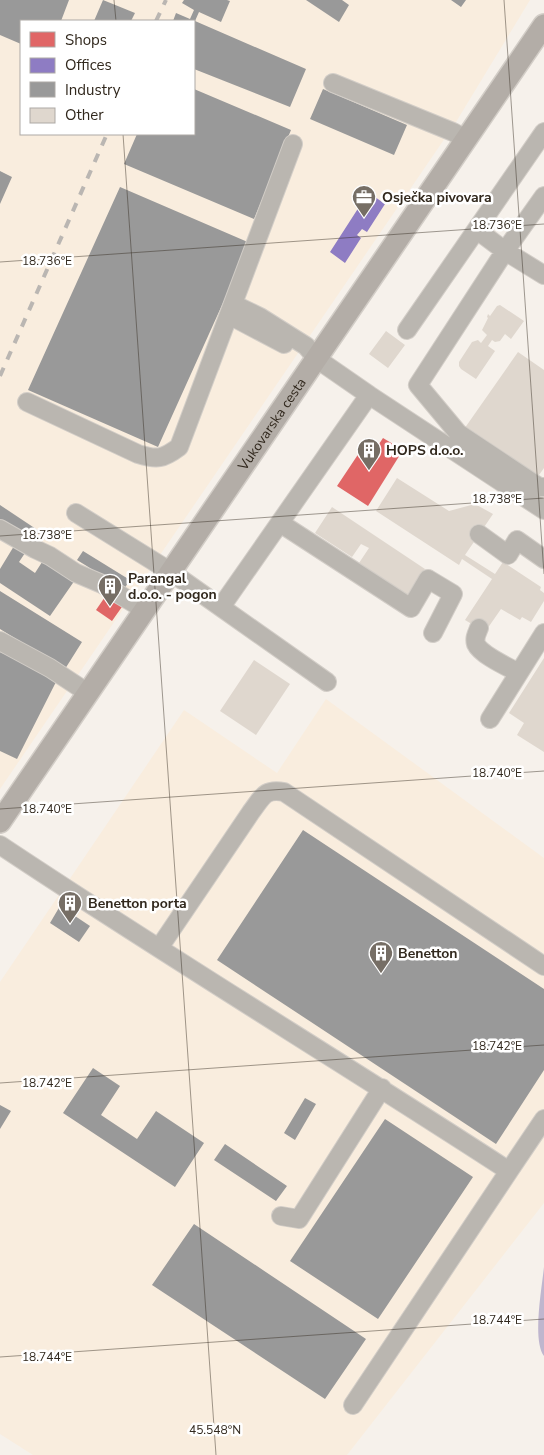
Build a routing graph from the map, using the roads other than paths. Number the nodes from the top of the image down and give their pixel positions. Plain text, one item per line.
1 (544, 25) edge
2 (333, 83) dead end
3 (544, 132) edge
4 (466, 139) junction
5 (293, 144) dead end
6 (544, 196) edge
7 (477, 230) junction
8 (505, 251) junction
9 (544, 275) edge
10 (231, 309) junction
11 (407, 330) dead end
12 (316, 359) junction
13 (369, 395) junction
14 (27, 402) dead end
15 (544, 487) edge
16 (544, 510) edge
17 (76, 513) dead end
18 (280, 523) junction
19 (0, 528) edge
20 (479, 534) dead end
21 (544, 559) edge
22 (171, 572) junction
23 (221, 607) junction
24 (145, 610) junction
25 (479, 628) dead end
26 (433, 632) dead end
27 (544, 633) edge
28 (0, 641) edge
29 (519, 673) junction
30 (327, 682) dead end
31 (88, 694) junction
32 (490, 719) dead end
33 (0, 822) edge
34 (0, 845) edge
35 (159, 948) junction
36 (544, 966) edge
37 (382, 1088) junction
38 (544, 1120) edge
39 (509, 1171) junction
40 (281, 1216) dead end
41 (354, 1405) dead end

1 - 4 main road, Vukovarska cesta
2 - 4 lane
3 - 7 lane
4 - 12 main road, Vukovarska cesta
5 - 10 lane
6 - 8 lane
7 - 8 lane
7 - 11 lane
8 - 9 lane
8 - 15 lane
10 - 12 lane
10 - 14 lane
12 - 13 lane
12 - 22 main road, Vukovarska cesta
13 - 16 lane
13 - 18 lane
17 - 22 lane
18 - 23 lane
18 - 26 lane
19 - 24 lane
20 - 21 lane
22 - 23 lane
22 - 24 main road, Vukovarska cesta
23 - 30 lane
24 - 31 main road, Vukovarska cesta
25 - 29 lane
27 - 29 lane
28 - 31 lane
29 - 32 lane
31 - 33 main road, Vukovarska cesta
34 - 35 lane
35 - 36 lane
35 - 37 lane
37 - 39 lane
37 - 40 lane
38 - 39 lane
39 - 41 lane

